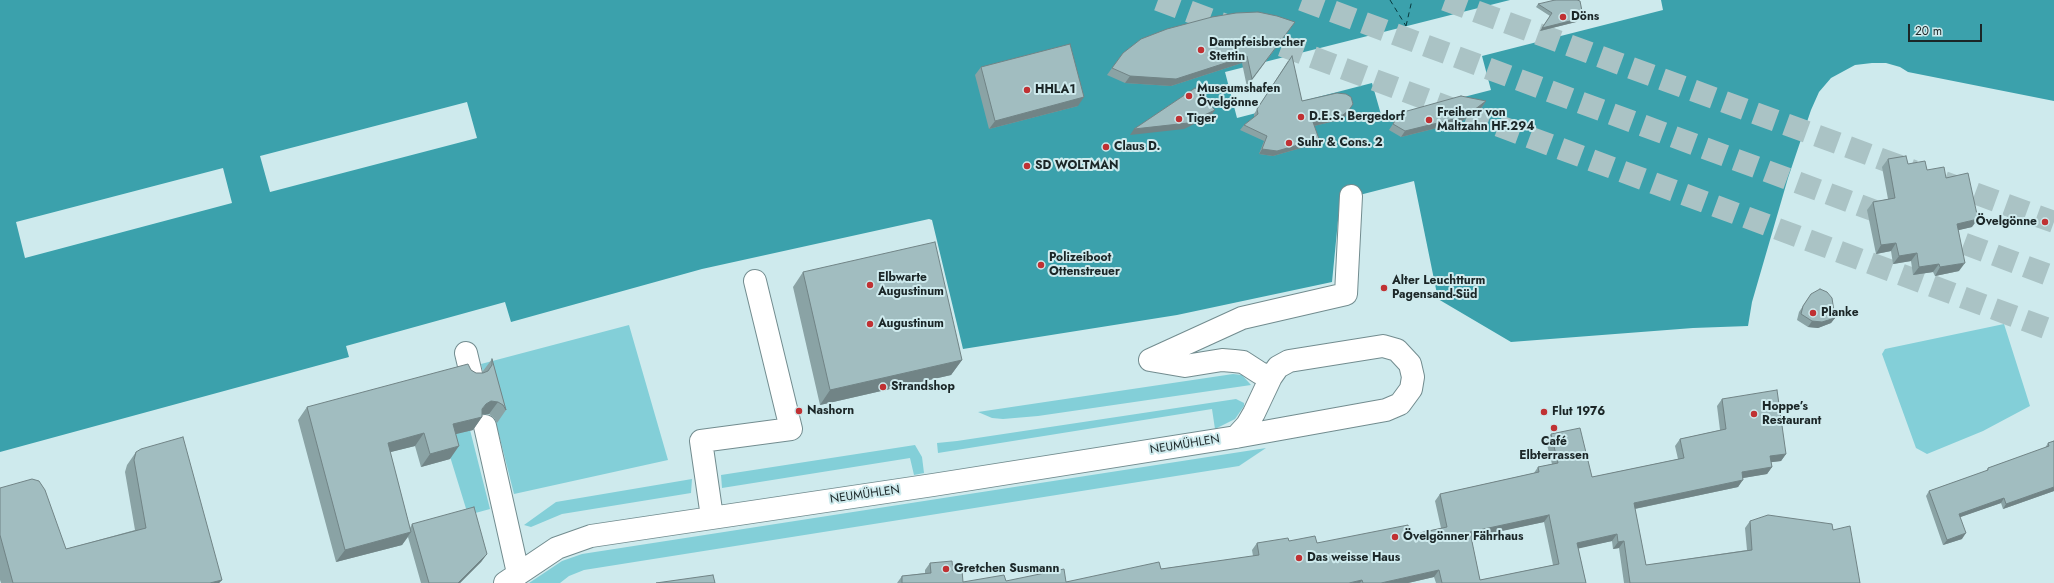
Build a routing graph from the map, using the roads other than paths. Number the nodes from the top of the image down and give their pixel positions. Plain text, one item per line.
1 (1352, 196) dead end
2 (756, 281) dead end
3 (1271, 377) junction
4 (485, 426) edge
5 (1236, 437) junction
6 (712, 518) junction
7 (512, 578) edge

1 - 3 street
2 - 6 street
3 - 5 street, NEUMÜHLEN
3 - 5 street, NEUMÜHLEN
4 - 7 street
5 - 6 street, NEUMÜHLEN
6 - 7 street, NEUMÜHLEN

